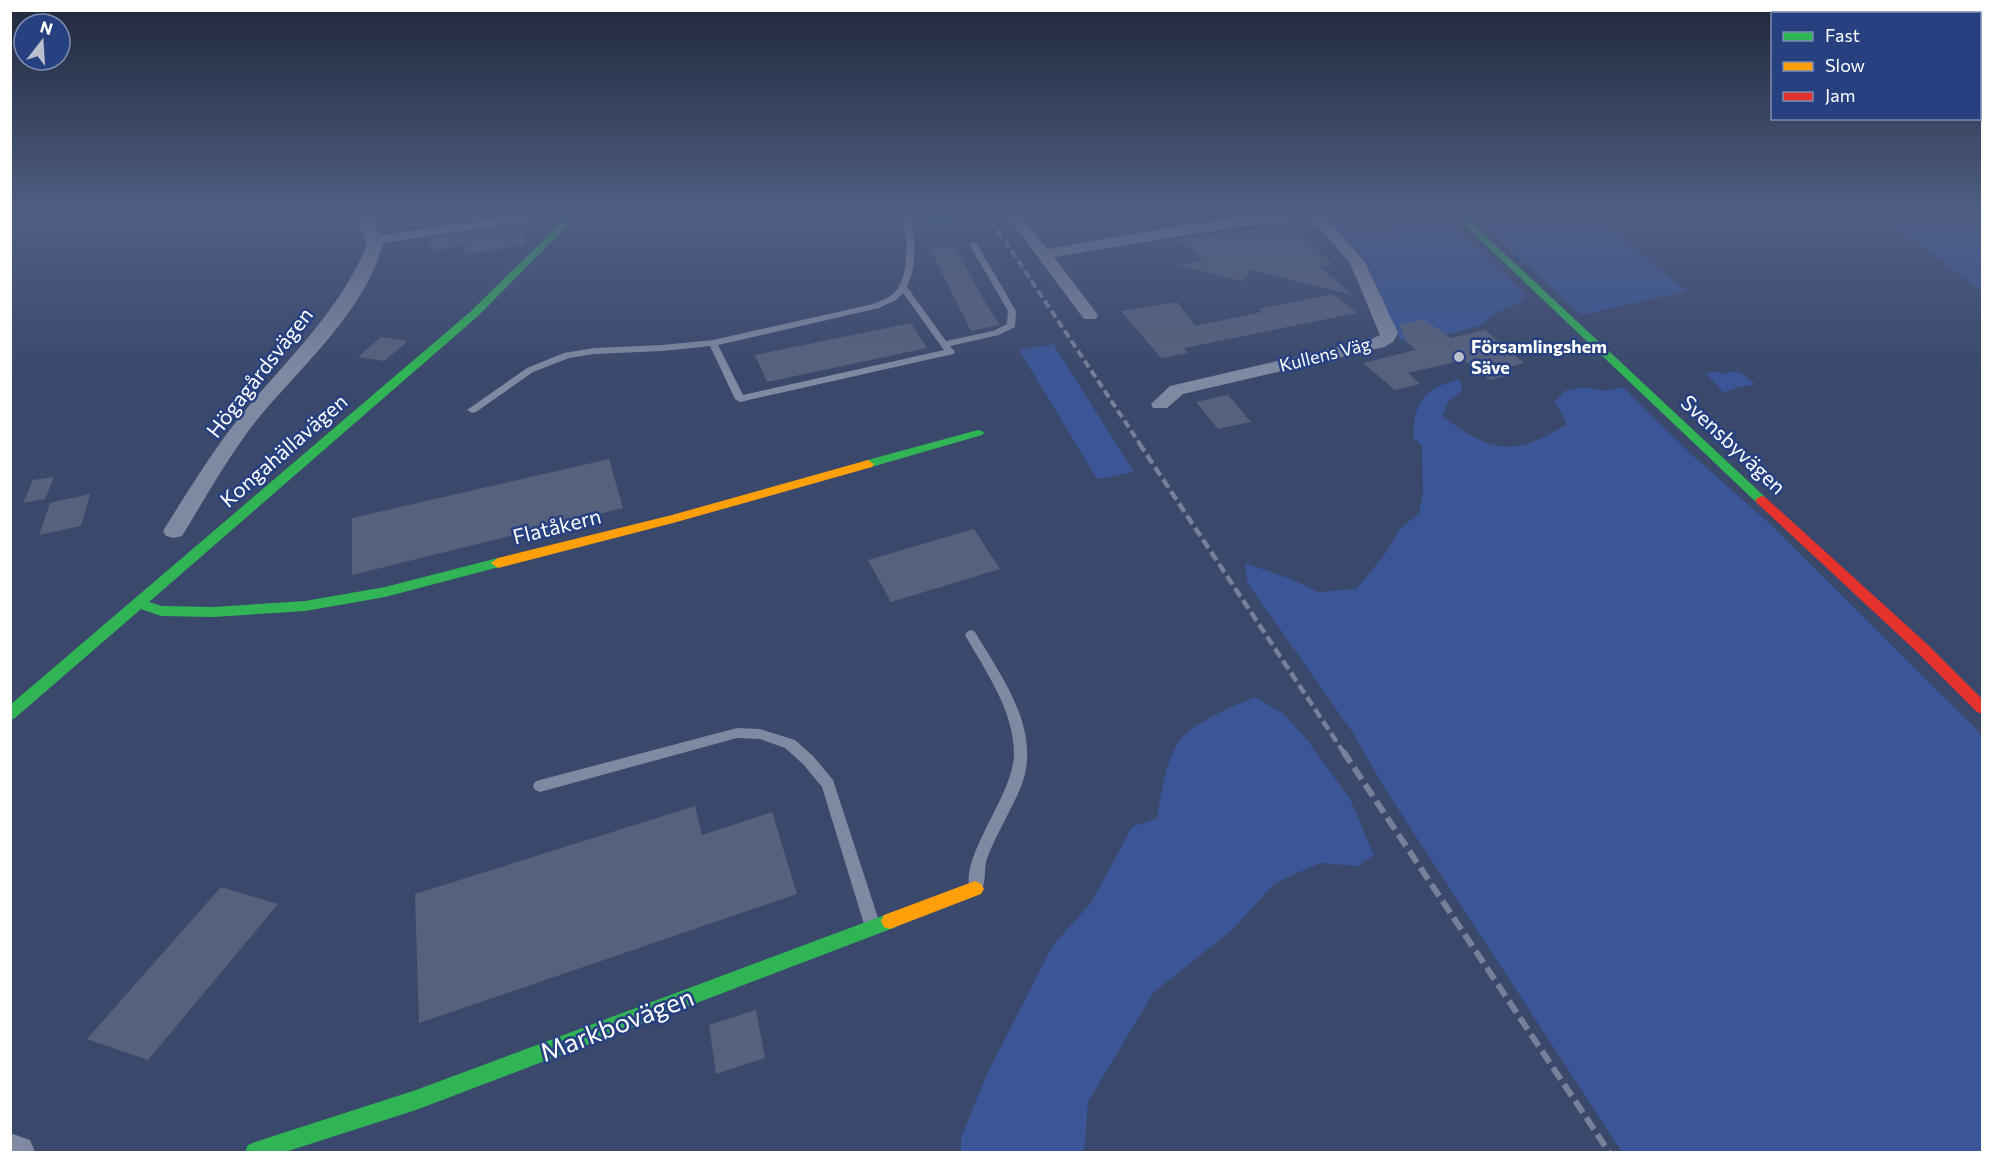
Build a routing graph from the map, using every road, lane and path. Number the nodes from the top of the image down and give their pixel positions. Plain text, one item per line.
1 (365, 266) edge
2 (522, 266) edge
3 (908, 266) edge
4 (986, 266) edge
5 (1052, 266) edge
6 (1359, 266) edge
7 (1513, 266) edge
8 (902, 286) junction
9 (1090, 315) dead end
10 (713, 343) junction
11 (945, 344) junction
12 (1160, 404) dead end
13 (472, 410) dead end
14 (978, 433) dead end
15 (174, 531) dead end
16 (140, 603) junction
17 (971, 635) dead end
18 (1983, 708) edge
19 (10, 714) edge
20 (540, 786) dead end
21 (975, 888) joint
22 (873, 928) junction
23 (10, 1150) edge
24 (18, 1152) edge
25 (255, 1152) edge

1 - 15 street, Högagårdsvägen
2 - 16 street, Kongahällavägen
3 - 8 lane
4 - 11 lane
5 - 9 street
6 - 12 street, Kullens Väg
7 - 18 street, Svensbyvägen
8 - 10 lane
8 - 11 lane
10 - 11 lane
10 - 13 lane
14 - 16 street, Flatåkern
16 - 19 street, Kongahällavägen
17 - 21 lane
20 - 22 lane
21 - 22 street, Markbovägen
22 - 25 street, Markbovägen
23 - 24 street

